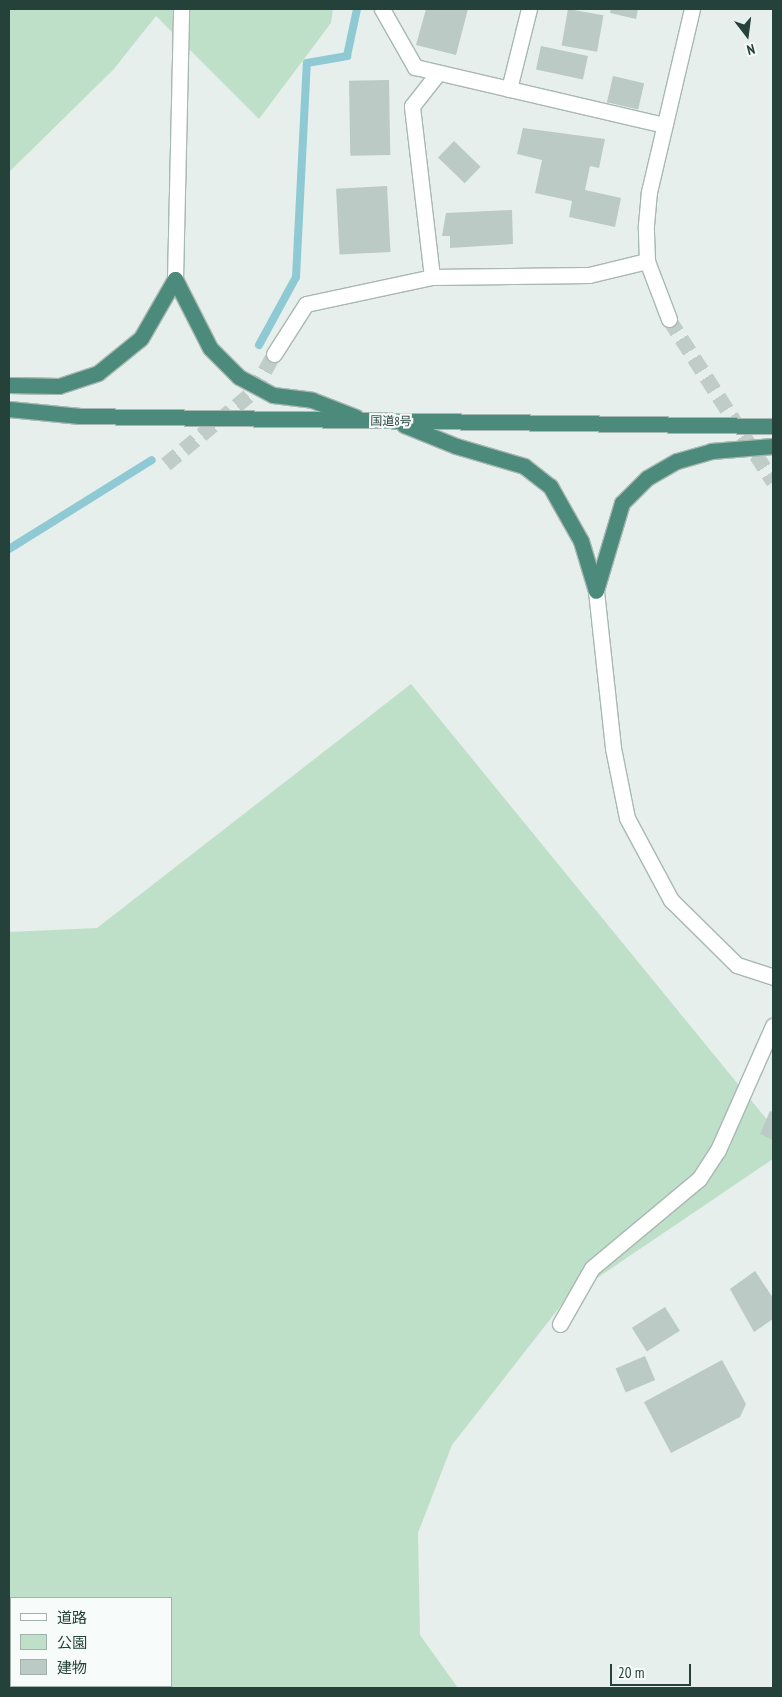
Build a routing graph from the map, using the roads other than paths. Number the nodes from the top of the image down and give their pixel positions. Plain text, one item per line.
1 (181, 9) edge
2 (382, 9) edge
3 (529, 9) edge
4 (692, 9) edge
5 (438, 73) junction
6 (509, 89) junction
7 (664, 125) junction
8 (647, 261) junction
9 (432, 277) junction
10 (176, 279) junction
11 (669, 319) tunnel mouth
12 (274, 354) tunnel mouth
13 (9, 385) edge
14 (9, 409) edge
15 (366, 421) junction
16 (396, 422) junction
17 (773, 426) edge
18 (773, 446) edge
19 (596, 591) junction
20 (773, 977) edge
21 (773, 1026) edge
22 (560, 1324) dead end

1 - 10 street
2 - 5 street
3 - 6 street
4 - 7 street
5 - 6 street
5 - 9 street
6 - 7 street
7 - 8 street
8 - 9 street
8 - 11 street
9 - 12 street
10 - 13 highway
10 - 15 highway
14 - 15 highway, 国道8号
15 - 16 highway, 国道8号
16 - 17 highway, 国道8号
16 - 19 highway
18 - 19 highway
19 - 20 street
21 - 22 street

